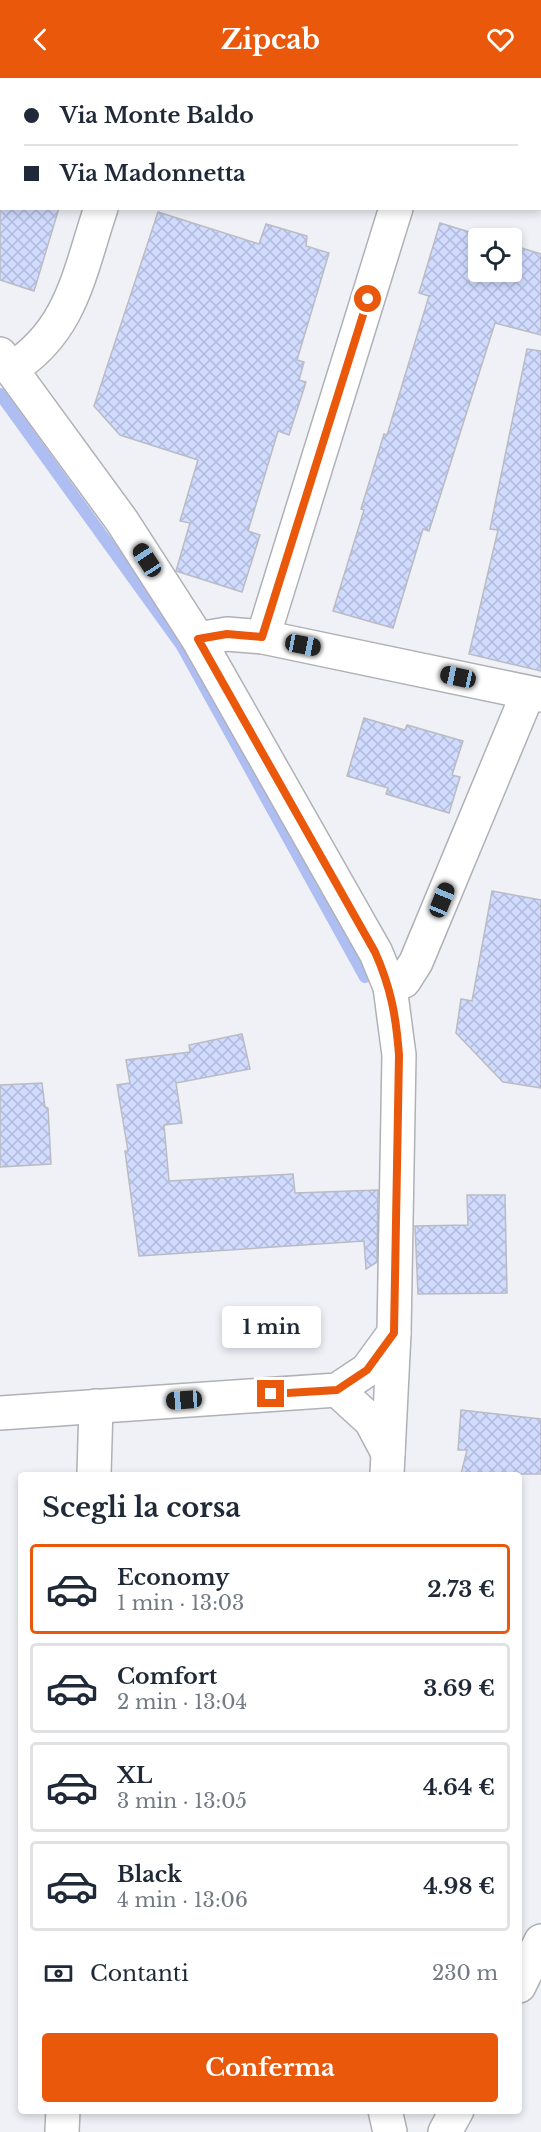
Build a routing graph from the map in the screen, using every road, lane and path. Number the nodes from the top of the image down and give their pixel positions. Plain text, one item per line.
1 (100, 210) edge
2 (395, 210) edge
3 (5, 361) edge
4 (262, 637) junction
5 (198, 639) junction
6 (535, 694) edge
7 (390, 987) junction
8 (394, 1333) junction
9 (337, 1390) junction
10 (96, 1406) junction
11 (0, 1413) edge
12 (388, 1464) edge
13 (94, 1472) edge
14 (541, 1941) edge
15 (522, 1980) edge
16 (63, 2114) edge
17 (386, 2114) edge
18 (455, 2114) edge
19 (459, 2114) edge
20 (62, 2132) edge
21 (390, 2132) edge
22 (445, 2132) edge
23 (468, 2132) edge

1 - 3 street
2 - 4 street
3 - 5 street
4 - 5 street
4 - 6 street
5 - 7 street
6 - 7 street
7 - 8 street
8 - 9 street
8 - 12 street
9 - 10 street
9 - 12 street
10 - 11 street
10 - 13 street
14 - 15 street
16 - 20 street
17 - 21 street
18 - 22 street
19 - 23 street

